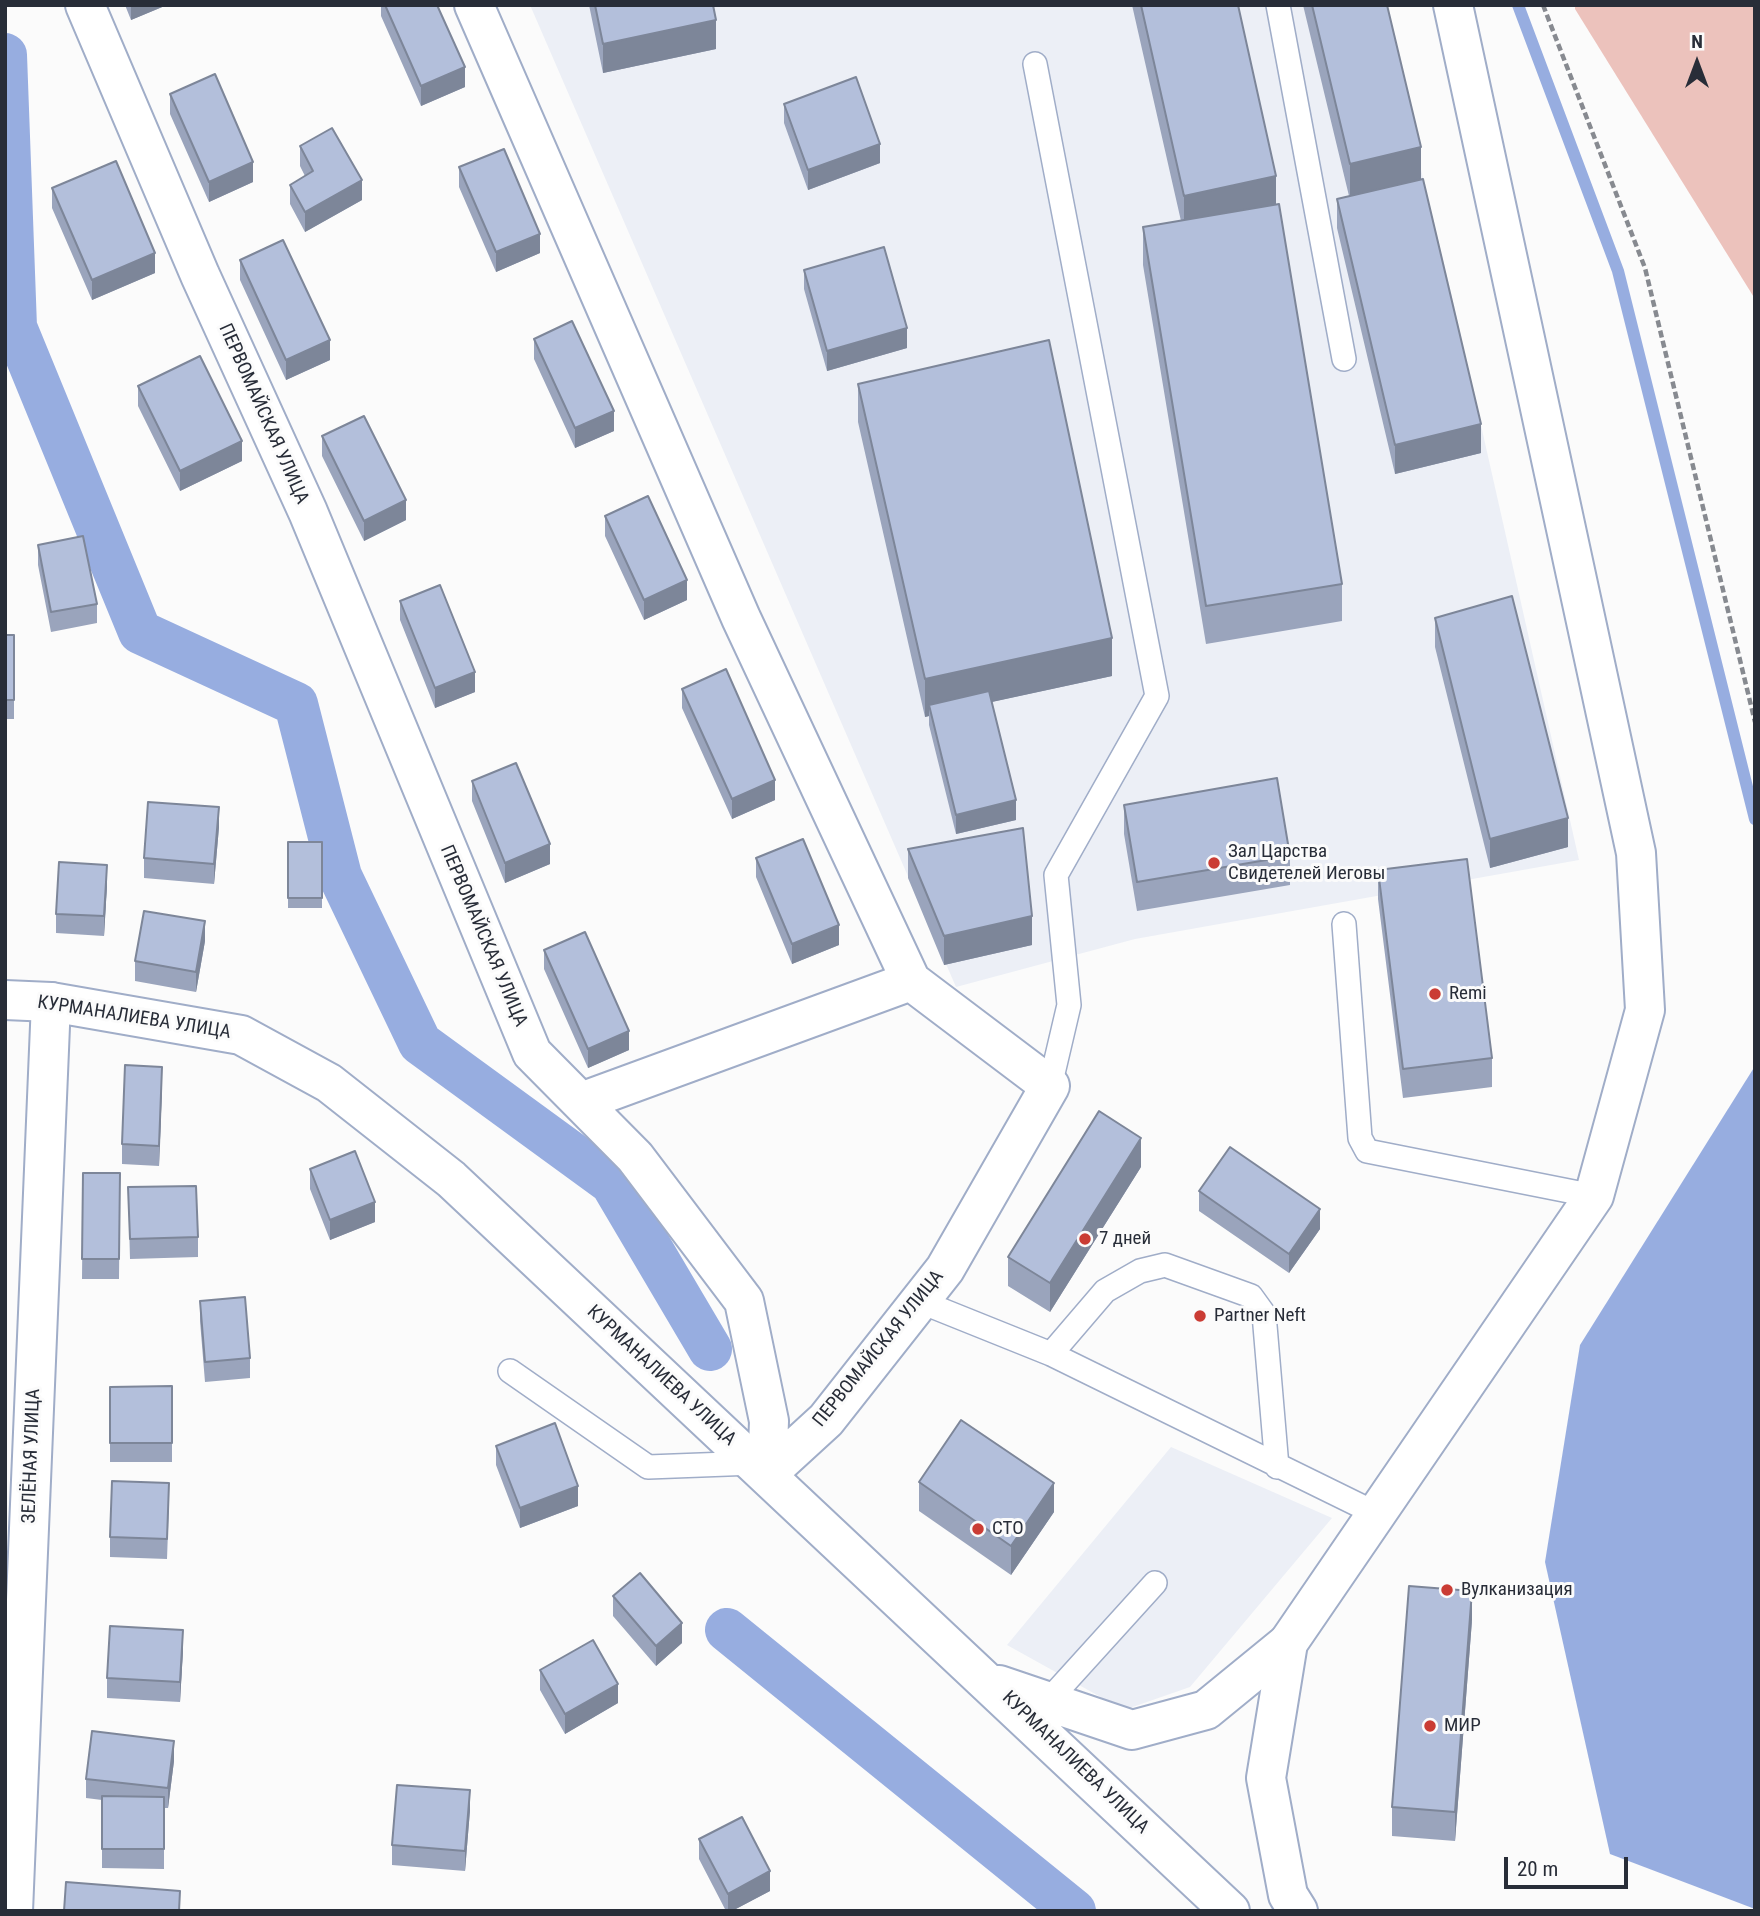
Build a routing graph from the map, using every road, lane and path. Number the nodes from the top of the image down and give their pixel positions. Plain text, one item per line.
1 (86, 5) edge
2 (474, 5) edge
3 (1278, 5) edge
4 (1453, 5) edge
5 (1543, 5) edge
6 (1035, 64) dead end
7 (1344, 359) dead end
8 (1755, 722) edge
9 (1344, 924) dead end
10 (911, 981) junction
11 (5, 1000) edge
12 (51, 1002) junction
13 (1050, 1087) junction
14 (581, 1102) junction
15 (1594, 1196) junction
16 (919, 1301) junction
17 (1051, 1354) junction
18 (510, 1371) dead end
19 (1277, 1467) junction
20 (761, 1469) junction
21 (1377, 1514) junction
22 (1154, 1583) dead end
23 (1288, 1643) junction
24 (988, 1681) junction
25 (1048, 1701) junction
26 (13, 1911) edge
27 (1230, 1911) edge
28 (1298, 1911) edge

1 - 14 street, ПЕРВОМАЙСКАЯ УЛИЦА
2 - 10 street
3 - 7 lane
4 - 15 street
5 - 8 path
6 - 13 lane
9 - 15 lane
10 - 13 street
10 - 14 street
11 - 12 street, КУРМАНАЛИЕВА УЛИЦА
12 - 20 street, КУРМАНАЛИЕВА УЛИЦА
12 - 26 street, ЗЕЛЁНАЯ УЛИЦА
13 - 16 street, ПЕРВОМАЙСКАЯ УЛИЦА
14 - 20 street, ПЕРВОМАЙСКАЯ УЛИЦА
15 - 21 street
16 - 17 lane
16 - 20 street, ПЕРВОМАЙСКАЯ УЛИЦА
17 - 19 lane
17 - 19 lane
18 - 20 lane
19 - 21 lane
20 - 24 street, КУРМАНАЛИЕВА УЛИЦА
21 - 23 street
22 - 25 lane
23 - 25 street
23 - 28 street
24 - 25 street
24 - 27 street, КУРМАНАЛИЕВА УЛИЦА

